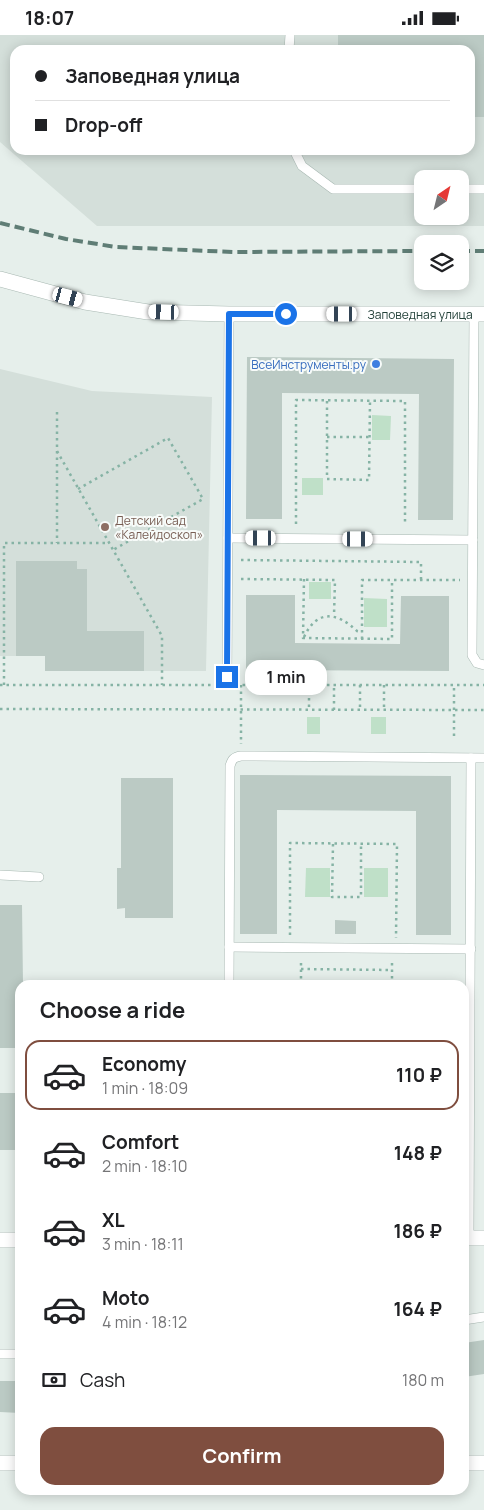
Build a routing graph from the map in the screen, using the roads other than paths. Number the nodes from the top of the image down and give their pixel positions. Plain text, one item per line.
1 (296, 155) edge
2 (414, 189) edge
3 (469, 189) edge
4 (484, 189) edge
5 (0, 279) edge
6 (229, 314) junction
7 (479, 314) edge
8 (228, 538) junction
9 (473, 540) junction
10 (484, 665) edge
11 (227, 677) dead end
12 (471, 758) junction
13 (484, 758) edge
14 (0, 875) edge
15 (39, 877) dead end
16 (229, 947) junction
17 (470, 949) junction
18 (229, 980) edge
19 (472, 1238) edge
20 (0, 1241) edge
21 (15, 1241) edge
22 (484, 1317) edge
23 (469, 1319) edge
24 (0, 1354) edge
25 (15, 1354) edge
26 (0, 1463) edge
27 (15, 1463) edge
28 (469, 1463) edge
29 (484, 1463) edge

1 - 2 lane
3 - 4 lane
5 - 6 street, Заповедная улица
6 - 7 street, Заповедная улица
6 - 8 lane
7 - 9 lane
8 - 9 lane
8 - 11 lane
9 - 10 lane
12 - 13 lane
12 - 16 lane
12 - 17 lane
14 - 15 lane
16 - 17 lane
16 - 18 lane
17 - 19 lane
20 - 21 street
22 - 23 lane
24 - 25 lane
26 - 27 street
28 - 29 street

